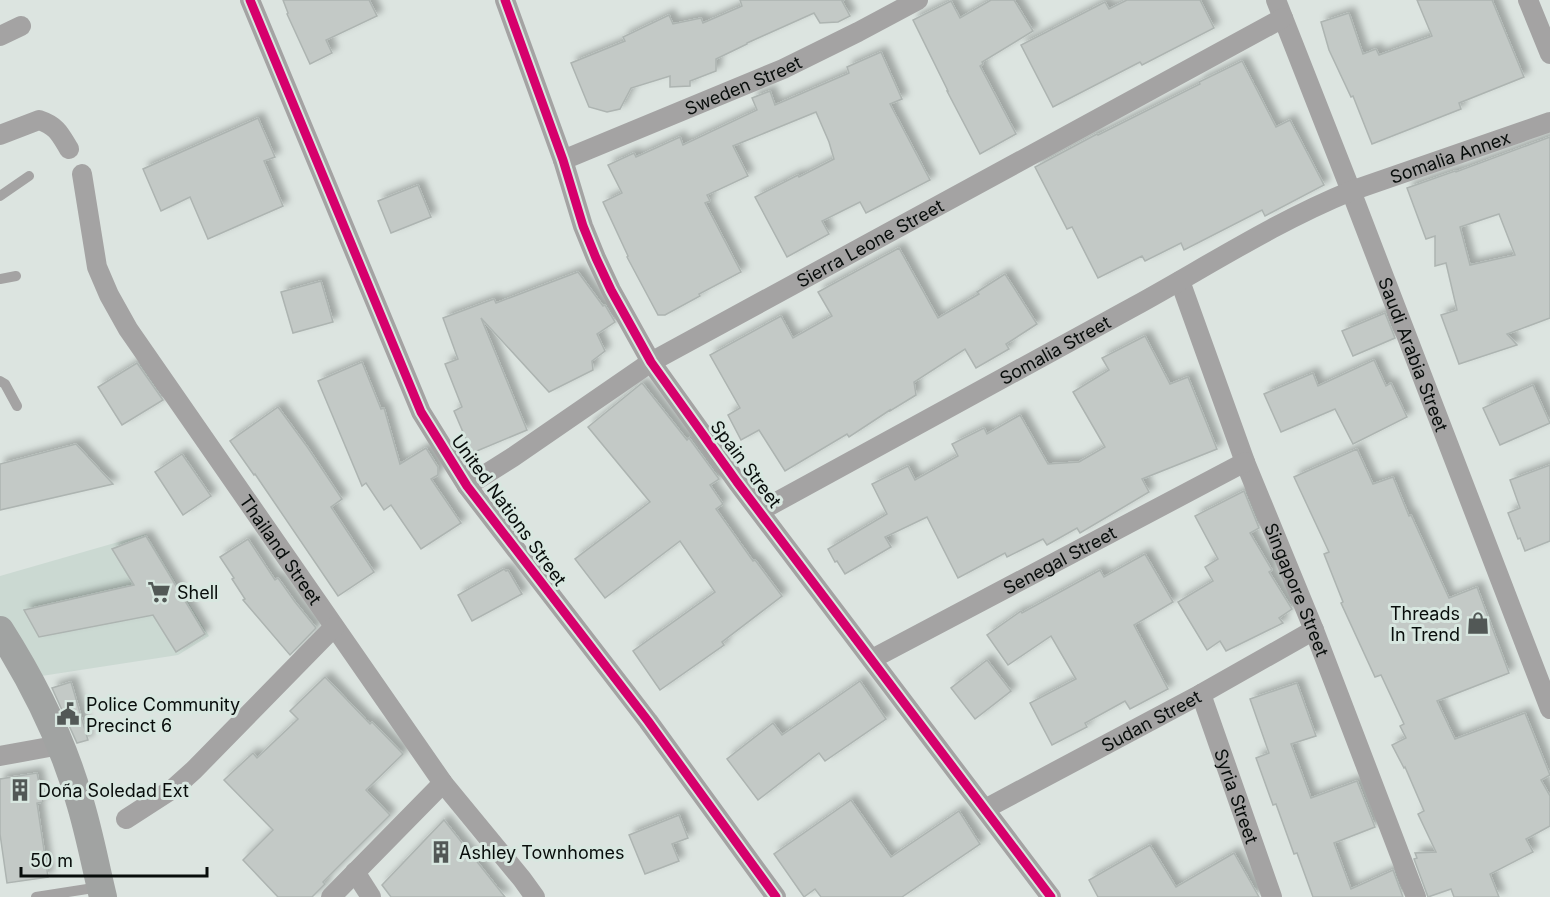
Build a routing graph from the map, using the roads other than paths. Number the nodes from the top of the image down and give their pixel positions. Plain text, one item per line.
1 (250, 0) edge
2 (505, 0) edge
3 (918, 0) edge
4 (1528, 0) edge
5 (1280, 9) edge
6 (21, 26) dead end
7 (0, 36) edge
8 (1550, 54) edge
9 (1550, 122) edge
10 (0, 135) edge
11 (69, 149) dead end
12 (563, 160) junction
13 (82, 174) dead end
14 (29, 176) dead end
15 (1351, 191) junction
16 (0, 196) edge
17 (16, 276) dead end
18 (0, 279) edge
19 (1179, 281) junction
20 (651, 362) junction
21 (0, 381) edge
22 (17, 406) dead end
23 (1245, 462) junction
24 (467, 486) junction
25 (760, 511) junction
26 (334, 627) junction
27 (0, 630) edge
28 (1314, 630) junction
29 (872, 659) junction
30 (1201, 694) junction
31 (1550, 709) edge
32 (60, 745) junction
33 (0, 756) edge
34 (443, 783) junction
35 (985, 809) junction
36 (126, 819) dead end
37 (355, 872) junction
38 (101, 892) edge
39 (36, 897) edge
40 (331, 897) edge
41 (371, 897) edge
42 (535, 897) edge
43 (776, 897) edge
44 (1051, 897) edge
45 (1272, 897) edge
46 (1416, 897) edge

1 - 24 street, United Nations Street
2 - 12 street, Spain Street
3 - 12 street, Sweden Street
4 - 8 street
5 - 15 street, Saudi Arabia Street
5 - 20 street, Sierra Leone Street
6 - 7 street
9 - 15 street, Somalia Annex
10 - 11 street
12 - 20 street, Spain Street
13 - 26 street, Thailand Street
14 - 16 lane
15 - 19 street, Somalia Street
15 - 31 street, Saudi Arabia Street
17 - 18 lane
19 - 23 street, Singapore Street
19 - 25 street, Somalia Street
20 - 24 street, Sierra Leone Street
20 - 25 street, Spain Street
21 - 22 lane
23 - 28 street, Singapore Street
23 - 29 street, Senegal Street
24 - 43 street, United Nations Street
25 - 29 street, Spain Street
26 - 34 street, Thailand Street
26 - 36 street
27 - 32 main road
28 - 30 street, Sudan Street
28 - 46 street, Singapore Street
29 - 35 street, Spain Street
30 - 35 street, Sudan Street
30 - 45 street, Syria Street
32 - 33 street
32 - 38 main road
34 - 37 street
34 - 42 street, Thailand Street
35 - 44 street, Spain Street
37 - 40 street
37 - 41 street
38 - 39 lane

